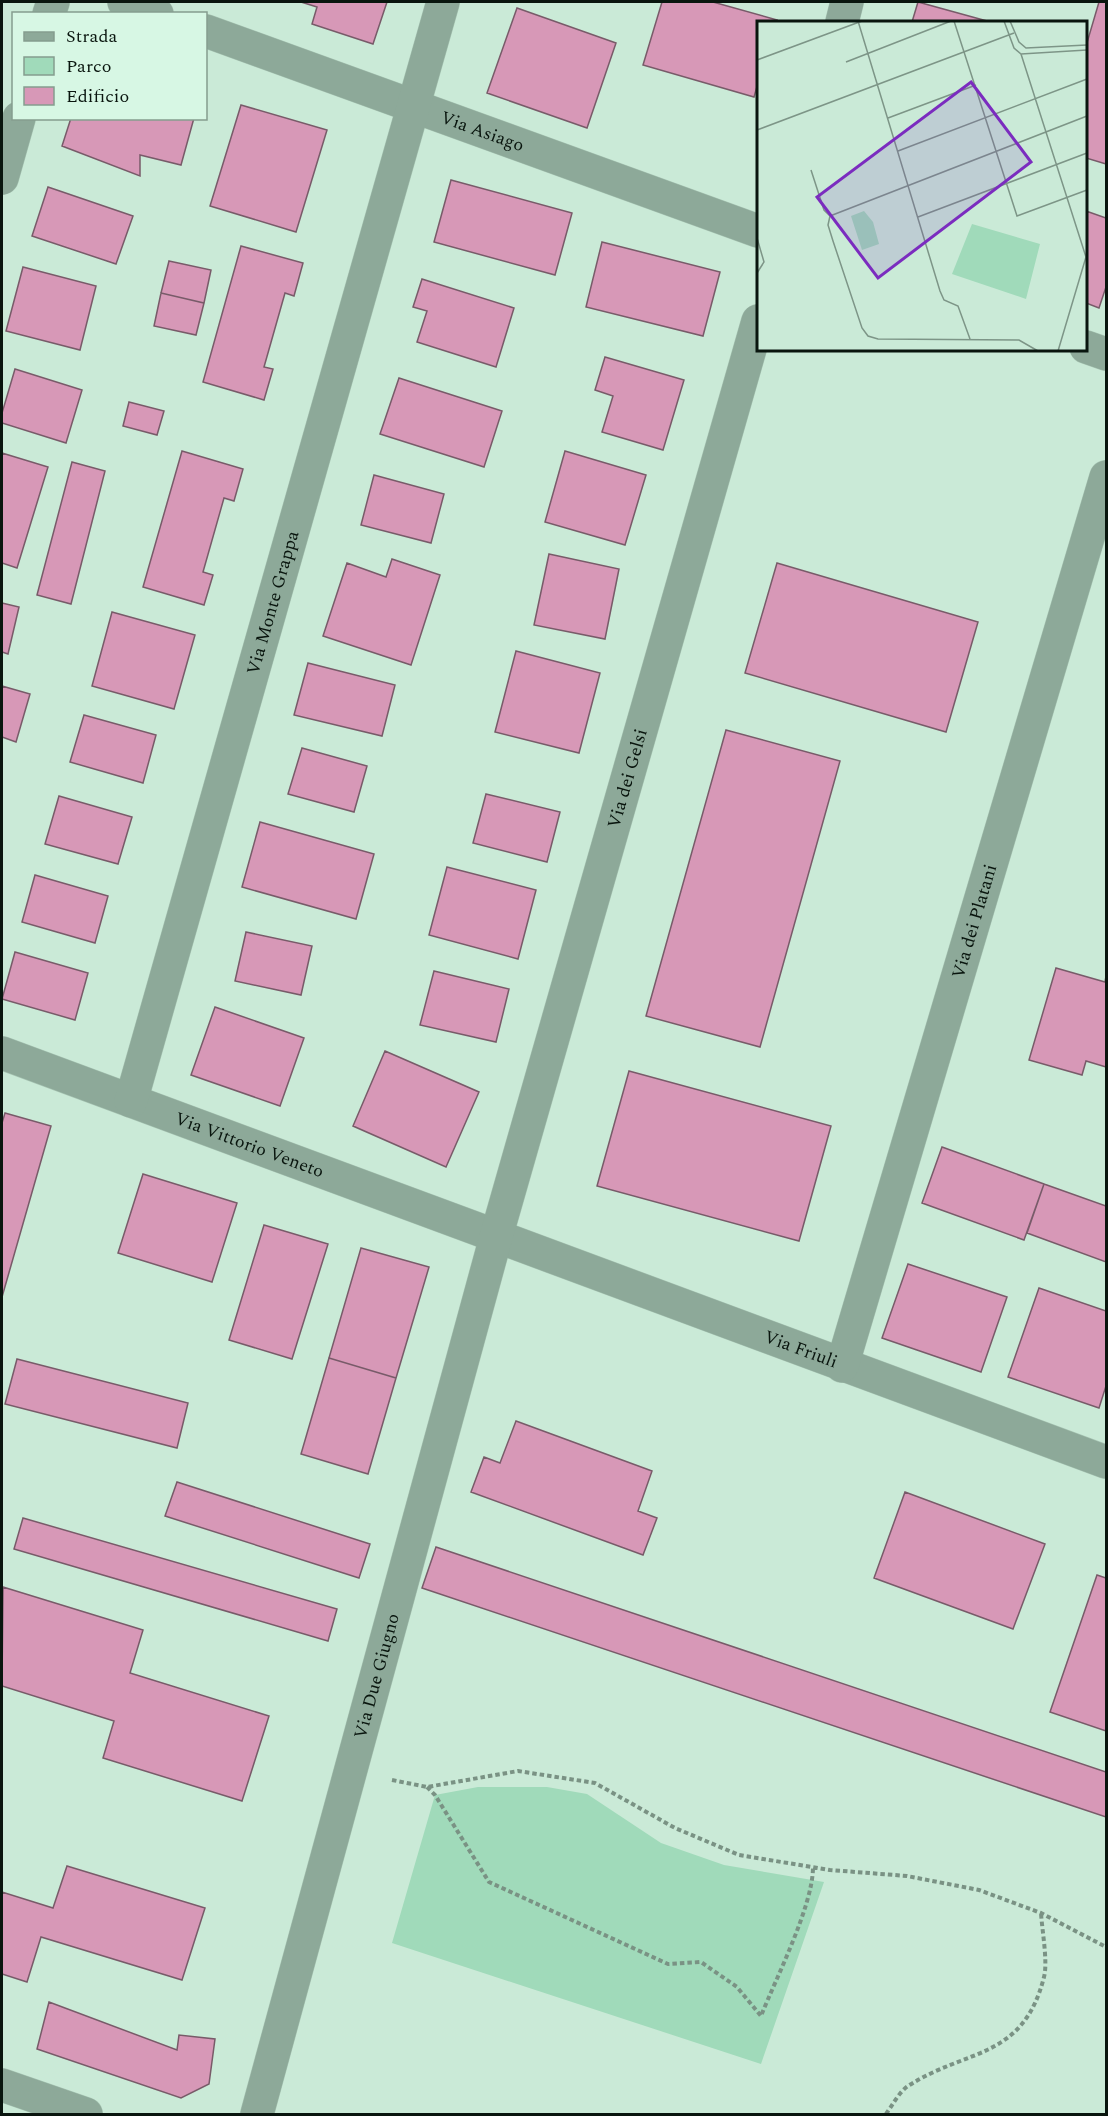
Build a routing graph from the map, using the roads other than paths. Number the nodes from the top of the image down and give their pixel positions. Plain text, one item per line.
1 (124, 2) edge
2 (443, 2) edge
3 (847, 2) edge
4 (152, 12) edge
5 (842, 21) edge
6 (207, 31) edge
7 (413, 106) junction
8 (18, 120) edge
9 (2, 178) edge
10 (757, 230) edge
11 (757, 328) edge
12 (1087, 347) edge
13 (1107, 354) edge
14 (1107, 477) edge
15 (2, 1053) edge
16 (131, 1101) junction
17 (496, 1237) junction
18 (842, 1366) junction
19 (1107, 1462) edge
20 (2, 2085) edge
21 (86, 2115) edge
22 (257, 2115) edge

1 - 4 street
2 - 7 street, Via Monte Grappa
3 - 5 street
6 - 7 street, Via Asiago
7 - 10 street, Via Asiago
7 - 16 street, Via Monte Grappa
8 - 9 street
11 - 17 street, Via dei Gelsi
12 - 13 street
14 - 18 street, Via dei Platani
15 - 16 street, Via Vittorio Veneto
16 - 17 street, Via Vittorio Veneto
17 - 18 street, Via Friuli
17 - 22 street, Via Due Giugno
18 - 19 street, Via Friuli
20 - 21 street

